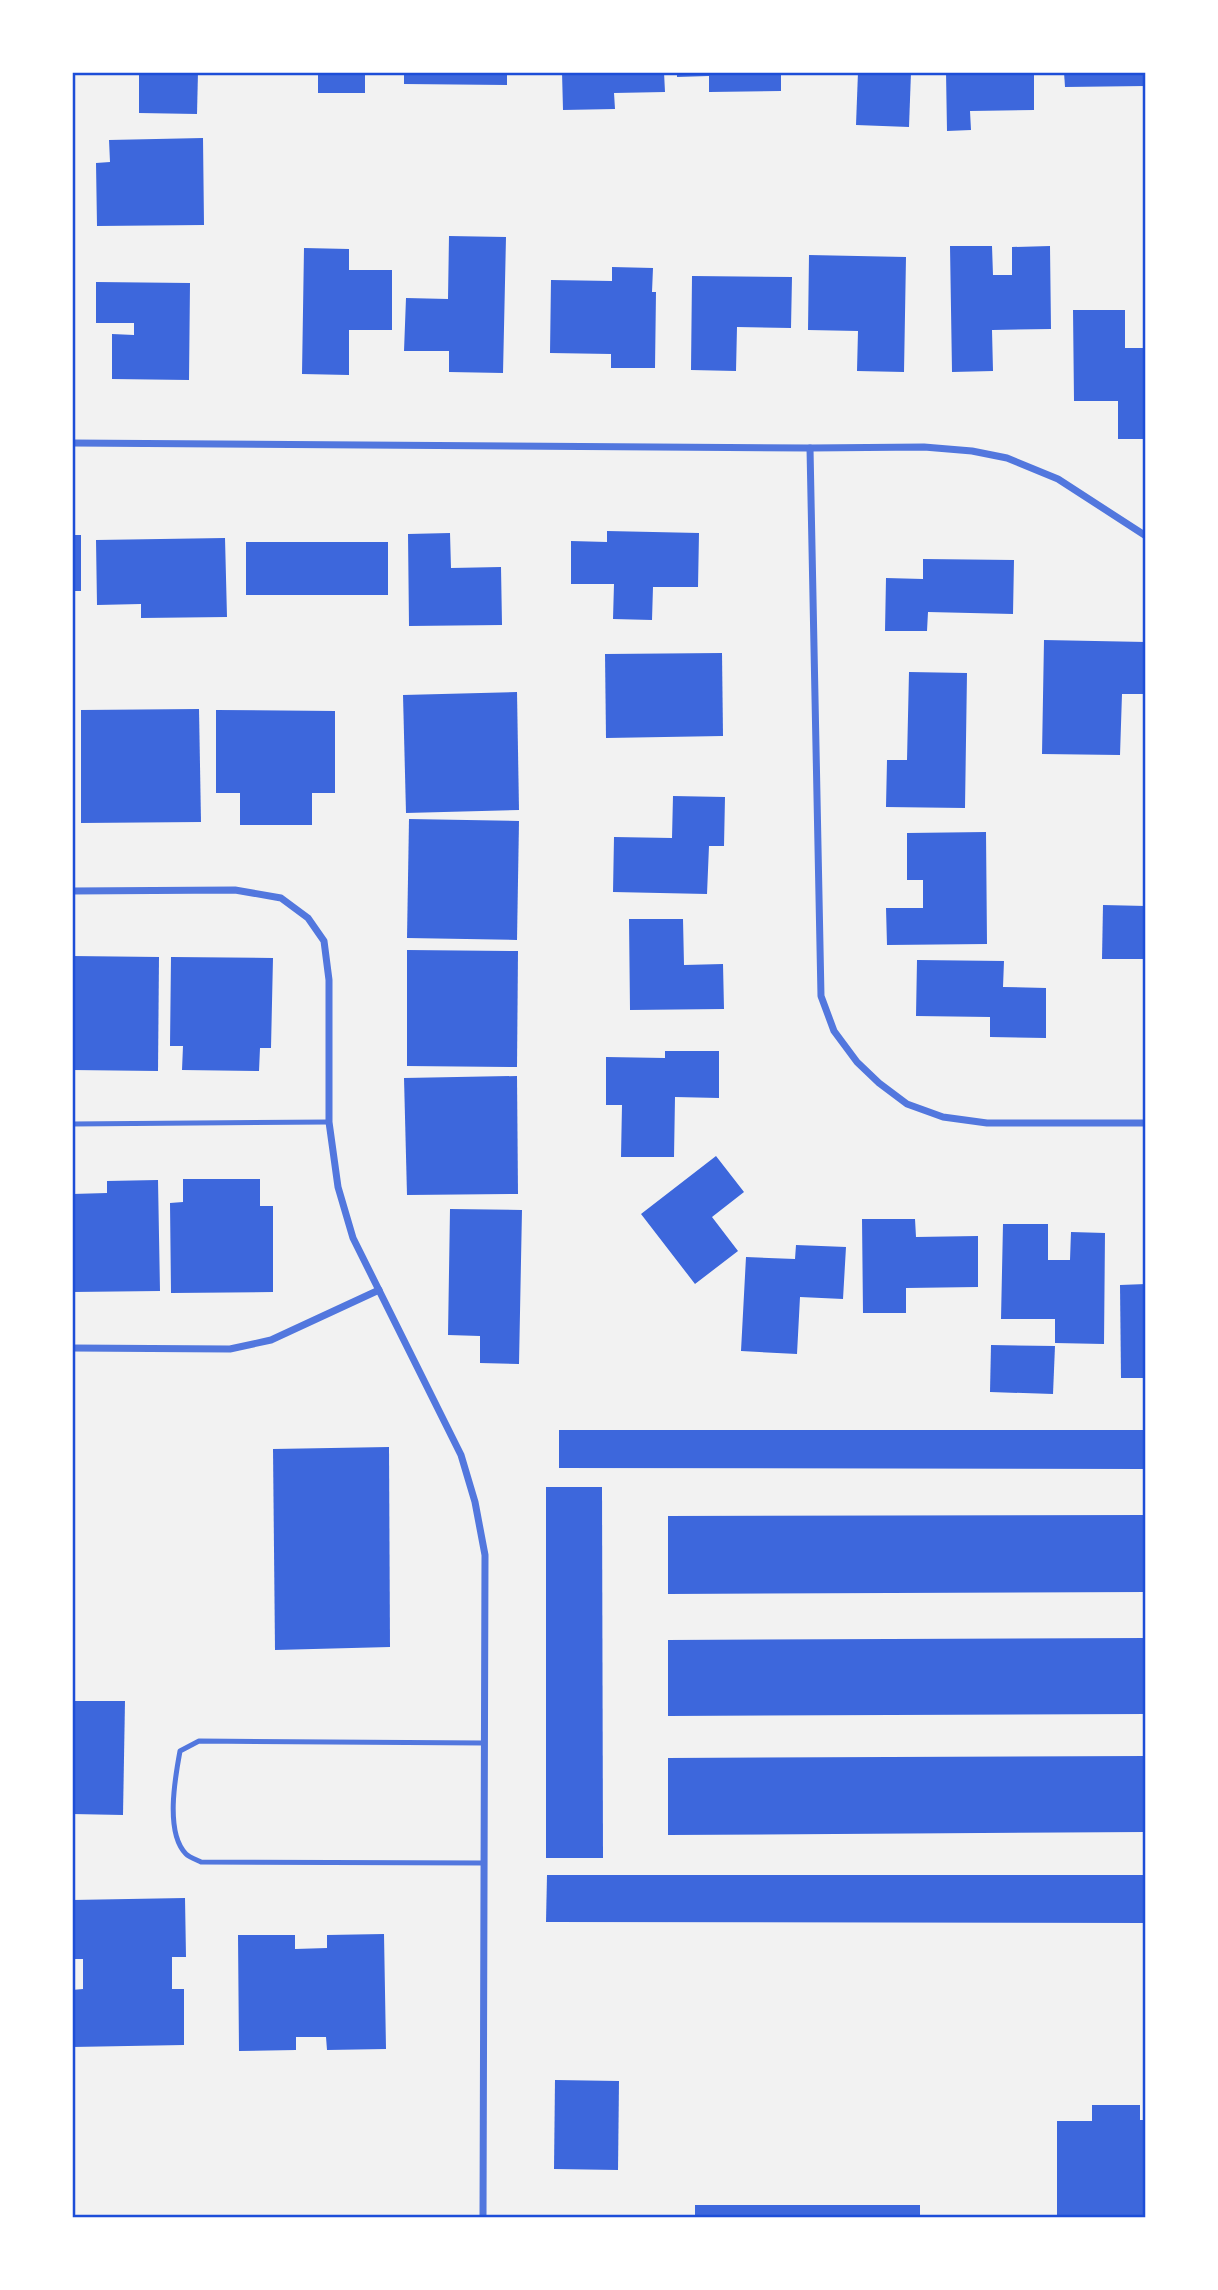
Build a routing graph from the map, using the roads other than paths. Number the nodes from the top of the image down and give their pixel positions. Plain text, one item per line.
1 (72, 443) edge
2 (810, 448) junction
3 (1146, 536) edge
4 (72, 891) edge
5 (329, 1122) junction
6 (1146, 1123) edge
7 (72, 1124) edge
8 (379, 1290) junction
9 (72, 1348) edge
10 (483, 1743) junction
11 (484, 1863) junction
12 (483, 2218) edge

1 - 2 street
2 - 3 street
2 - 6 street
4 - 5 street
5 - 7 lane
5 - 8 street
8 - 9 street
8 - 10 street
10 - 11 street
10 - 11 lane
11 - 12 street

